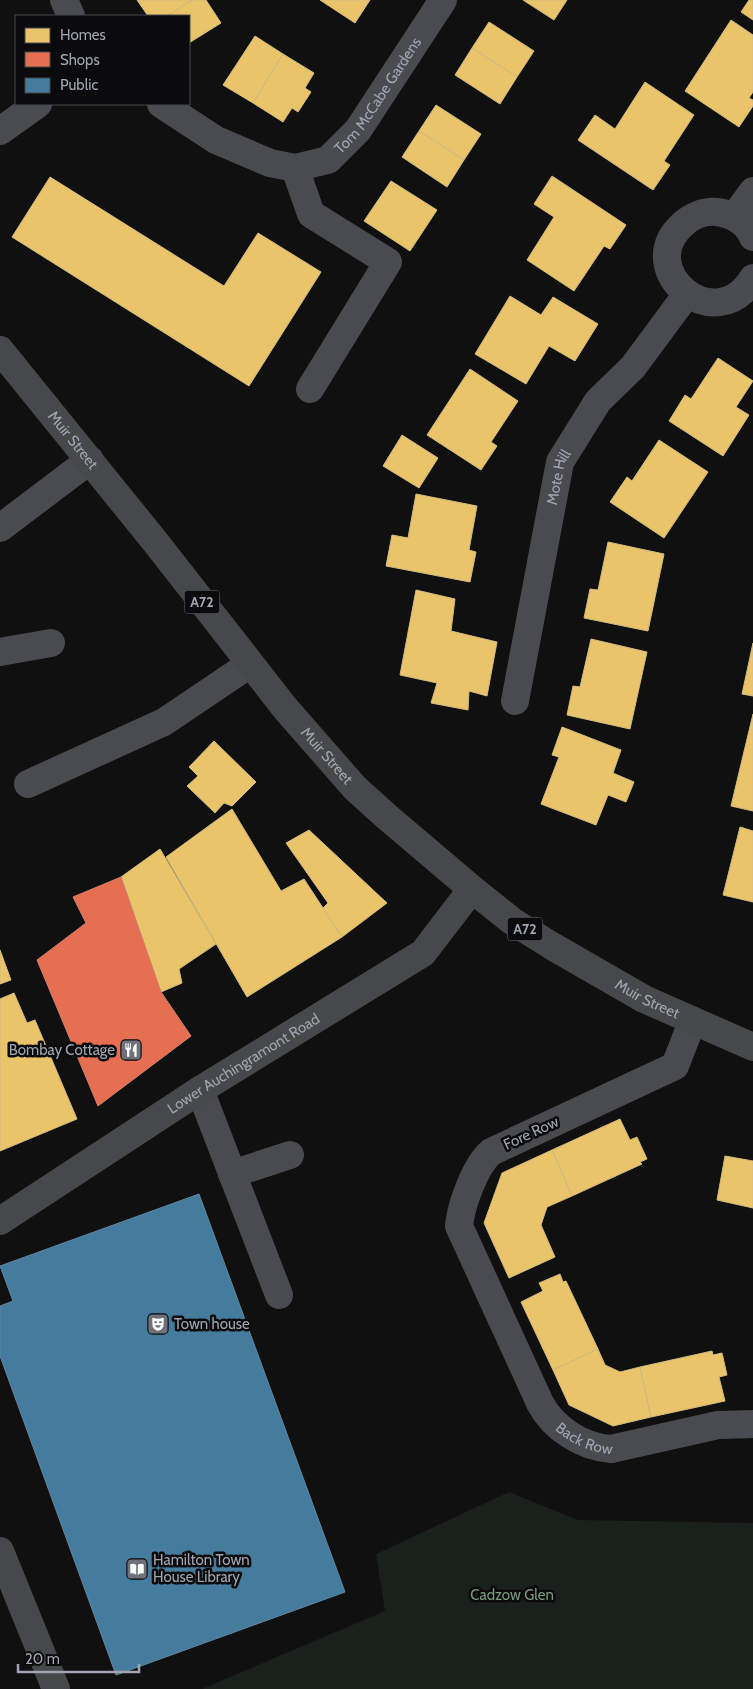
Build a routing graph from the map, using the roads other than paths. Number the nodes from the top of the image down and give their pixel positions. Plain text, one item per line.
1 (64, 0) edge
2 (444, 0) edge
3 (72, 15) edge
4 (37, 105) edge
5 (163, 105) edge
6 (0, 131) edge
7 (295, 168) junction
8 (753, 191) edge
9 (734, 218) junction
10 (753, 237) edge
11 (753, 278) edge
12 (687, 294) junction
13 (0, 350) edge
14 (310, 389) dead end
15 (90, 460) junction
16 (0, 528) edge
17 (51, 643) dead end
18 (0, 652) edge
19 (250, 664) junction
20 (515, 701) dead end
21 (28, 784) dead end
22 (472, 889) junction
23 (692, 1022) junction
24 (753, 1047) edge
25 (200, 1090) junction
26 (290, 1154) dead end
27 (232, 1174) junction
28 (0, 1221) edge
29 (279, 1295) dead end
30 (492, 1300) joint
31 (753, 1424) edge
32 (0, 1551) edge
33 (56, 1689) edge

1 - 3 street
2 - 7 street, Tom McCabe Gardens
4 - 6 street
5 - 7 street, Tom McCabe Gardens
7 - 14 street
8 - 9 street
9 - 10 street
9 - 12 street
11 - 12 street
12 - 20 street, Mote Hill
13 - 15 main road, Muir Street / A72
15 - 16 street
15 - 19 main road, Muir Street / A72
17 - 18 street
19 - 21 street
19 - 22 main road, Muir Street / A72
22 - 23 main road, Muir Street / A72
22 - 25 main road, Lower Auchingramont Road
23 - 24 main road, Muir Street / A72
23 - 30 street, Fore Row
25 - 27 street
25 - 28 main road, Lower Auchingramont Road
26 - 27 street
27 - 29 street
30 - 31 street, Back Row
32 - 33 main road

